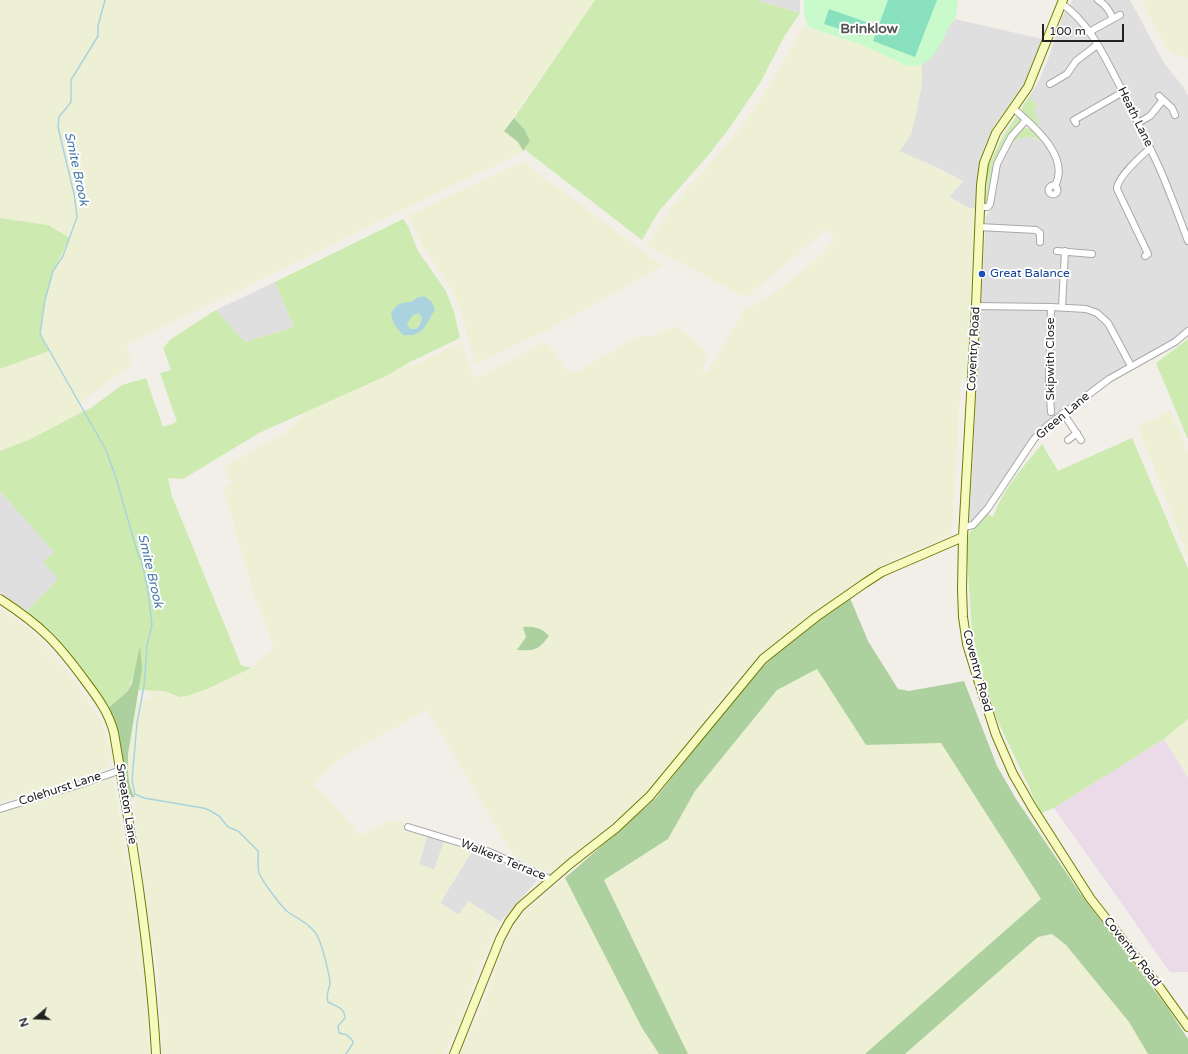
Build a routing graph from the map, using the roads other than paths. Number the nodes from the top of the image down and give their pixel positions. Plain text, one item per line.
1 (1098, 0) edge
2 (1063, 2) edge
3 (1120, 15) dead end
4 (1113, 19) junction
5 (1089, 32) junction
6 (1097, 45) junction
7 (1050, 84) dead end
8 (1123, 92) junction
9 (1013, 108) junction
10 (1175, 115) dead end
11 (1026, 120) junction
12 (1076, 123) dead end
13 (1138, 123) junction
14 (1150, 148) junction
15 (1055, 186) dead end
16 (980, 207) junction
17 (979, 227) junction
18 (1188, 241) edge
19 (1040, 242) dead end
20 (1065, 251) junction
21 (1057, 252) dead end
22 (1092, 254) dead end
23 (1145, 256) dead end
24 (976, 306) junction
25 (1051, 307) junction
26 (1062, 307) junction
27 (1188, 331) edge
28 (1131, 366) junction
29 (1051, 412) dead end
30 (1063, 413) junction
31 (1077, 433) junction
32 (1068, 440) dead end
33 (1081, 440) dead end
34 (964, 526) junction
35 (963, 537) junction
36 (0, 599) edge
37 (121, 770) junction
38 (0, 809) edge
39 (408, 827) dead end
40 (552, 880) junction
41 (1188, 1027) edge
42 (156, 1054) edge
43 (454, 1054) edge

1 - 4 street
2 - 5 street, Heath Lane
2 - 9 main road, Coventry Road
3 - 4 street
4 - 5 street
5 - 6 street, Heath Lane
6 - 7 street
6 - 8 street, Heath Lane
8 - 12 street
8 - 13 street, Heath Lane
9 - 11 street
9 - 16 main road, Coventry Road
10 - 13 street
11 - 15 street
11 - 16 street
13 - 14 street, Heath Lane
14 - 18 street, Heath Lane
14 - 23 street
16 - 17 main road, Coventry Road
17 - 19 street
17 - 24 main road, Coventry Road
20 - 21 street
20 - 22 street
20 - 26 street
24 - 25 street
24 - 34 main road, Coventry Road
25 - 26 street
25 - 29 street, Skipwith Close
26 - 28 street
27 - 28 street, Green Lane
28 - 30 street, Green Lane
30 - 31 street
30 - 34 street, Green Lane
31 - 32 street
31 - 33 street
34 - 35 main road, Coventry Road
35 - 40 main road
35 - 41 main road, Coventry Road
36 - 37 main road, Smeaton Lane
37 - 38 street, Colehurst Lane
37 - 42 main road, Smeaton Lane
39 - 40 street, Walkers Terrace
40 - 43 main road

